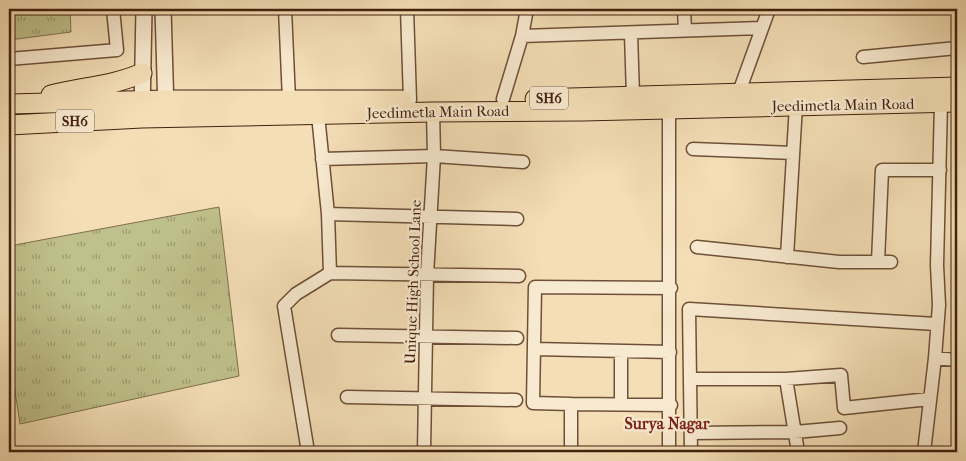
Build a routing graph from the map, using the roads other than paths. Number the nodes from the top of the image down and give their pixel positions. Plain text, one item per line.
1 (113, 9) edge
2 (144, 9) edge
3 (163, 9) edge
4 (285, 9) edge
5 (407, 9) edge
6 (527, 9) edge
7 (684, 9) edge
8 (769, 9) edge
9 (762, 28) junction
10 (685, 30) junction
11 (631, 34) junction
12 (522, 36) junction
13 (957, 48) edge
14 (863, 57) dead end
15 (9, 59) edge
16 (142, 73) junction
17 (957, 87) edge
18 (739, 92) junction
19 (633, 96) junction
20 (503, 99) junction
21 (289, 100) junction
22 (410, 100) junction
23 (949, 102) edge
24 (17, 103) edge
25 (600, 104) junction
26 (796, 105) junction
27 (669, 108) junction
28 (142, 109) junction
29 (166, 109) junction
30 (433, 112) junction
31 (318, 115) junction
32 (9, 125) edge
33 (693, 150) dead end
34 (793, 153) junction
35 (434, 156) junction
36 (322, 159) junction
37 (523, 162) dead end
38 (940, 170) junction
39 (328, 214) junction
40 (431, 216) junction
41 (517, 219) dead end
42 (697, 247) dead end
43 (787, 257) junction
44 (330, 273) junction
45 (427, 275) junction
46 (519, 276) dead end
47 (671, 288) junction
48 (936, 324) junction
49 (338, 335) dead end
50 (427, 337) junction
51 (517, 338) dead end
52 (534, 349) junction
53 (622, 351) junction
54 (670, 352) junction
55 (935, 358) junction
56 (957, 360) edge
57 (690, 379) junction
58 (786, 379) junction
59 (347, 397) dead end
60 (427, 398) junction
61 (516, 400) dead end
62 (929, 400) junction
63 (571, 404) junction
64 (621, 404) junction
65 (671, 405) junction
66 (840, 428) dead end
67 (795, 432) junction
68 (692, 433) junction
69 (308, 452) edge
70 (424, 452) edge
71 (571, 452) edge
72 (670, 452) edge
73 (690, 452) edge
74 (798, 452) edge
75 (924, 452) edge

1 - 15 street
2 - 16 street
3 - 29 street
4 - 21 street
5 - 22 street
6 - 12 street
7 - 10 street
8 - 9 street
9 - 10 street
9 - 18 street
10 - 11 street
11 - 12 street
11 - 19 street
12 - 20 street
13 - 14 street
16 - 24 main road
16 - 28 street
17 - 18 main road, Jeedimetla Main Road / SH6
18 - 19 main road, Jeedimetla Main Road / SH6
19 - 25 main road, Jeedimetla Main Road / SH6
20 - 22 main road, Jeedimetla Main Road / SH6
20 - 25 main road, Jeedimetla Main Road / SH6
21 - 22 main road, Jeedimetla Main Road / SH6
21 - 29 main road, Jeedimetla Main Road / SH6
23 - 26 main road, Jeedimetla Main Road / SH6
23 - 38 street
24 - 28 main road, Jeedimetla Main Road / SH6
25 - 27 main road, Jeedimetla Main Road / SH6
25 - 30 main road, Jeedimetla Main Road / SH6
26 - 27 main road, Jeedimetla Main Road / SH6
26 - 34 street
27 - 47 street
28 - 29 main road, Jeedimetla Main Road / SH6
28 - 32 main road, Jeedimetla Main Road / SH6
29 - 31 main road, Jeedimetla Main Road / SH6
30 - 31 main road, Jeedimetla Main Road / SH6
30 - 35 street, Unique High School Lane
31 - 36 street
33 - 34 street
34 - 43 street
35 - 36 street
35 - 37 street
35 - 40 street, Unique High School Lane
36 - 39 street
38 - 43 street
38 - 48 street
39 - 40 street
39 - 44 street
40 - 41 street
40 - 45 street, Unique High School Lane
42 - 43 street
44 - 45 street
44 - 69 street
45 - 46 street
45 - 50 street, Unique High School Lane
47 - 52 street
47 - 54 street
48 - 55 street
48 - 57 street
49 - 50 street
50 - 51 street
50 - 60 street, Unique High School Lane
52 - 53 street
52 - 63 street
53 - 54 street
53 - 64 street
54 - 65 street
55 - 56 street
55 - 62 street
57 - 58 street
57 - 68 street
58 - 62 street
58 - 67 street
59 - 60 street
60 - 61 street
60 - 70 street, Unique High School Lane
62 - 75 street
63 - 64 street
63 - 71 street
64 - 65 street
65 - 72 street
66 - 67 street
67 - 68 street
67 - 74 street
68 - 73 street

